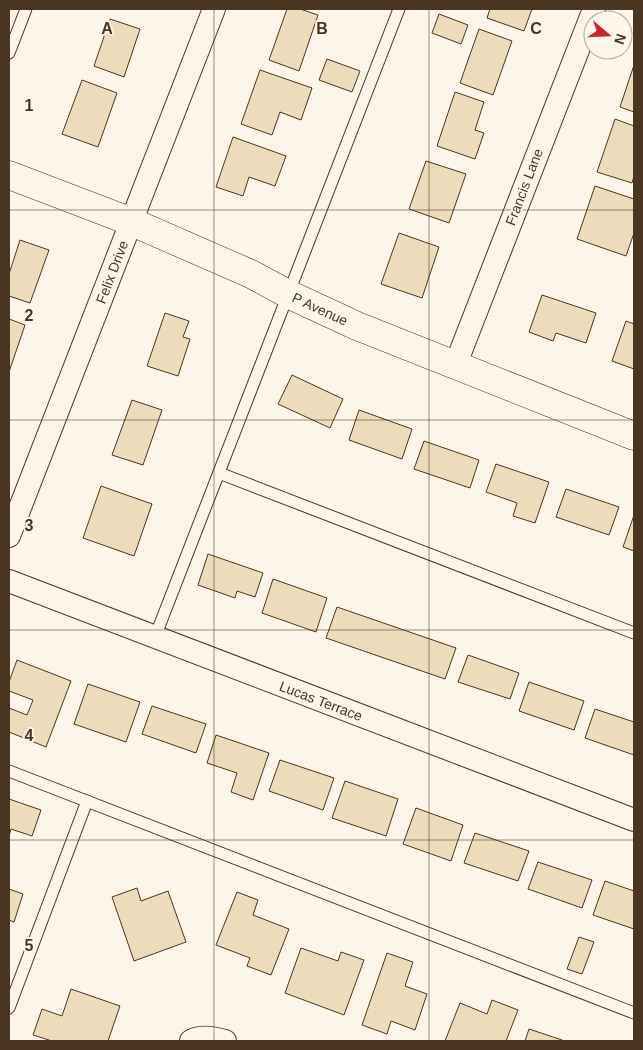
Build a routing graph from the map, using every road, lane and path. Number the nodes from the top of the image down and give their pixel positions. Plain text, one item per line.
1 (26, 9) edge
2 (214, 9) edge
3 (398, 9) edge
4 (594, 9) edge
5 (9, 53) edge
6 (9, 175) edge
7 (132, 222) junction
8 (288, 294) junction
9 (455, 366) junction
10 (634, 436) edge
11 (220, 473) junction
12 (9, 536) edge
13 (9, 581) edge
14 (634, 633) edge
15 (155, 637) junction
16 (9, 771) edge
17 (87, 801) junction
18 (634, 820) edge
19 (9, 1008) edge
20 (634, 1013) edge
21 (193, 1040) edge
22 (226, 1041) edge

1 - 5 lane
2 - 7 street, Felix Drive
3 - 8 lane
4 - 9 street, Francis Lane
6 - 7 street, P Avenue
7 - 8 street, P Avenue
7 - 12 street, Felix Drive
8 - 9 street, P Avenue
8 - 11 lane
9 - 10 street, P Avenue
11 - 14 lane
11 - 15 lane
13 - 15 street, Lucas Terrace
15 - 18 street, Lucas Terrace
16 - 17 lane
17 - 19 lane
17 - 20 lane
21 - 22 street

